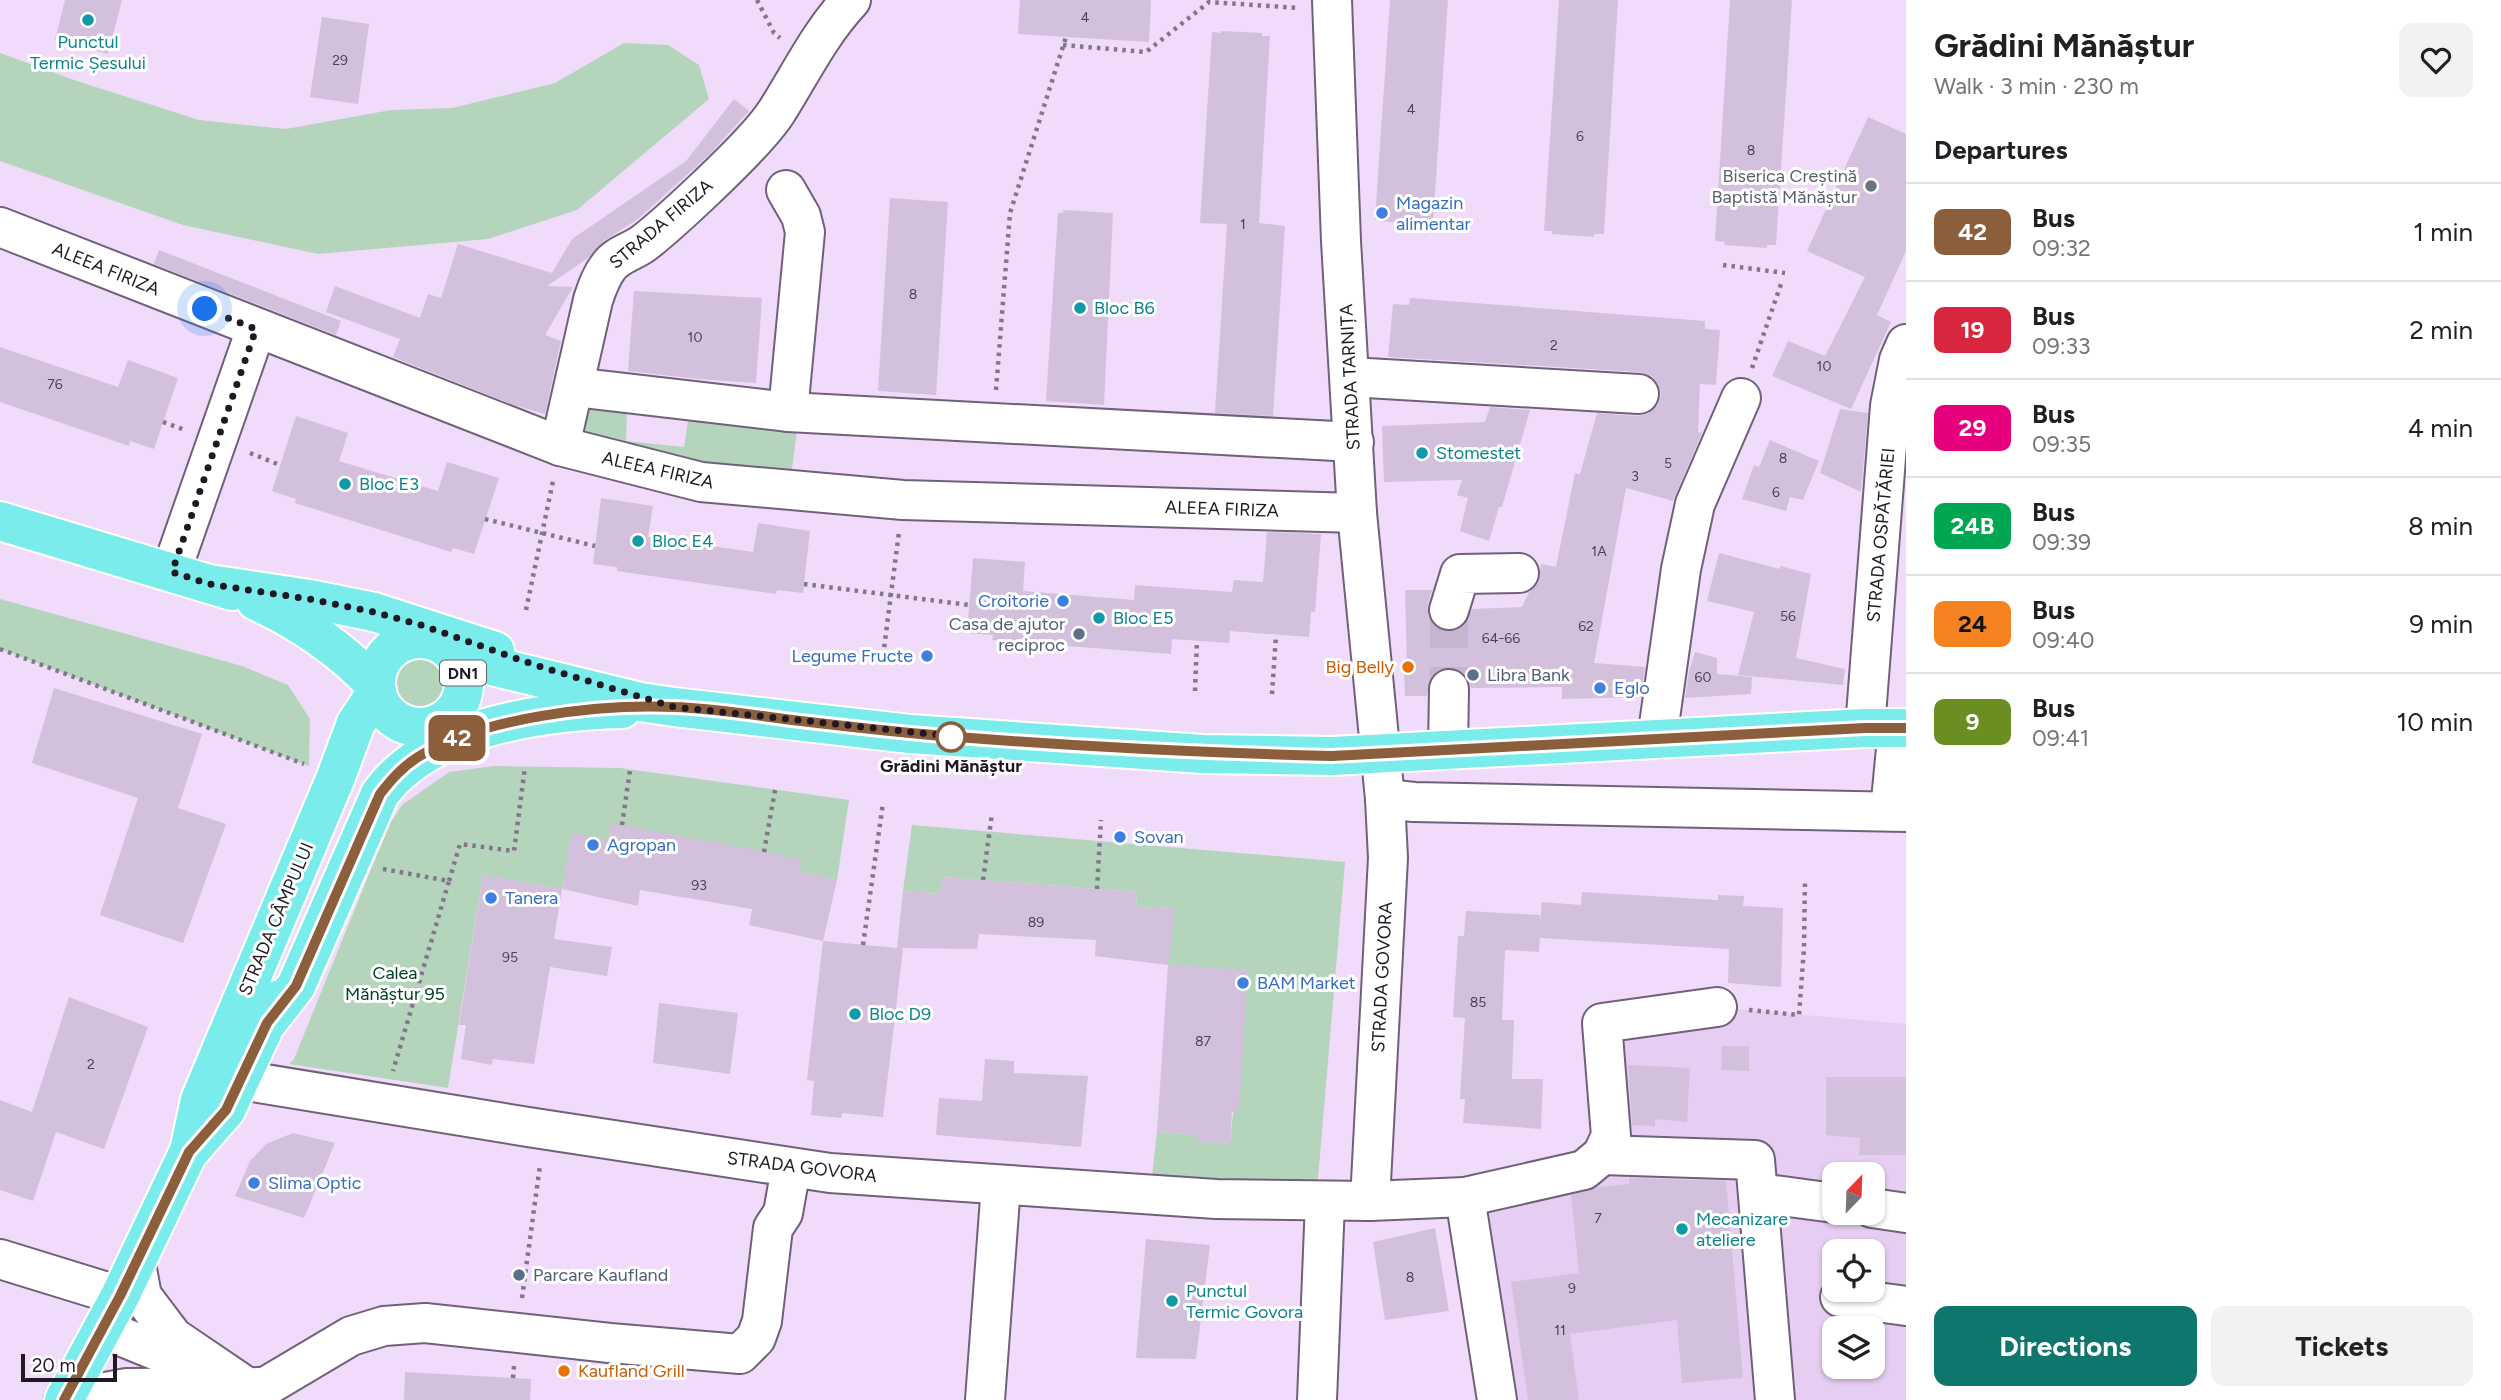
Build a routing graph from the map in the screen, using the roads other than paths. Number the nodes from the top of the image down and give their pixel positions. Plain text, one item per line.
1 (851, 0) edge
2 (1332, 5) edge
3 (786, 190) dead end
4 (0, 227) edge
5 (256, 329) junction
6 (1906, 344) edge
7 (1350, 377) junction
8 (574, 387) junction
9 (1639, 394) dead end
10 (1741, 398) road end
11 (788, 412) junction
12 (1354, 442) junction
13 (560, 446) junction
14 (1357, 513) junction
15 (0, 521) edge
16 (172, 572) junction
17 (1518, 573) dead end
18 (225, 589) junction
19 (1448, 610) tunnel mouth
20 (412, 639) junction
21 (455, 657) junction
22 (376, 688) junction
23 (1449, 689) tunnel mouth
24 (657, 704) junction
25 (437, 723) junction
26 (1889, 728) edge
27 (1657, 739) junction
28 (1448, 750) junction
29 (1380, 754) junction
30 (1385, 799) junction
31 (1901, 816) edge
32 (1717, 1007) road end
33 (267, 1023) junction
34 (241, 1080) junction
35 (189, 1152) junction
36 (1602, 1155) junction
37 (791, 1168) junction
38 (1001, 1185) junction
39 (1759, 1193) junction
40 (1465, 1197) junction
41 (1370, 1201) junction
42 (1822, 1201) edge
43 (1325, 1202) junction
44 (1885, 1210) edge
45 (1906, 1213) edge
46 (0, 1259) edge
47 (128, 1280) junction
48 (1877, 1302) edge
49 (1906, 1306) edge
50 (103, 1329) junction
51 (245, 1386) junction
52 (64, 1400) edge
53 (985, 1400) edge
54 (1317, 1400) edge
55 (1497, 1400) edge
56 (1775, 1400) edge

1 - 8 street, STRADA FIRIZA
2 - 7 street, STRADA TARNIȚA
3 - 11 street
4 - 5 street, ALEEA FIRIZA
5 - 13 street, ALEEA FIRIZA
5 - 16 street
6 - 26 street, STRADA OSPĂTĂRIEI
7 - 9 street
7 - 12 street, STRADA TARNIȚA
8 - 11 street
8 - 13 street, STRADA FIRIZA
10 - 27 street
11 - 12 street
12 - 14 street, STRADA TARNIȚA
13 - 14 street, ALEEA FIRIZA
14 - 29 street, STRADA TARNIȚA
15 - 16 main road, DN1
16 - 18 main road, DN1
17 - 19 street
18 - 20 main road, DN1
18 - 22 main road, DN1
18 - 24 main road
20 - 21 main road, DN1
20 - 22 main road
21 - 24 main road, DN1
21 - 25 main road, DN1
22 - 25 main road, DN1
22 - 35 main road, STRADA CÂMPULUI
23 - 28 street
24 - 25 main road, DN1
24 - 29 main road, DN1
24 - 33 main road
25 - 33 main road, STRADA CÂMPULUI
26 - 27 main road, DN1
26 - 31 street, STRADA OSPĂTĂRIEI
27 - 28 main road, DN1
28 - 29 main road, DN1
29 - 30 street, STRADA GOVORA
30 - 31 street
30 - 41 street, STRADA GOVORA
32 - 36 street
33 - 34 main road, STRADA CÂMPULUI
34 - 35 main road, STRADA CÂMPULUI
34 - 37 street, STRADA GOVORA
35 - 47 main road, STRADA CÂMPULUI
36 - 39 street
36 - 40 street, STRADA GOVORA
37 - 38 street, STRADA GOVORA
37 - 51 street
38 - 43 street, STRADA GOVORA
38 - 53 street
39 - 42 street
39 - 56 street
40 - 41 street, STRADA GOVORA
40 - 55 street
41 - 43 street, STRADA GOVORA
43 - 54 street
44 - 45 street
46 - 47 street
47 - 50 main road, STRADA CÂMPULUI
47 - 51 street
48 - 49 street
50 - 51 street
50 - 52 main road, STRADA CÂMPULUI
51 - 52 street

